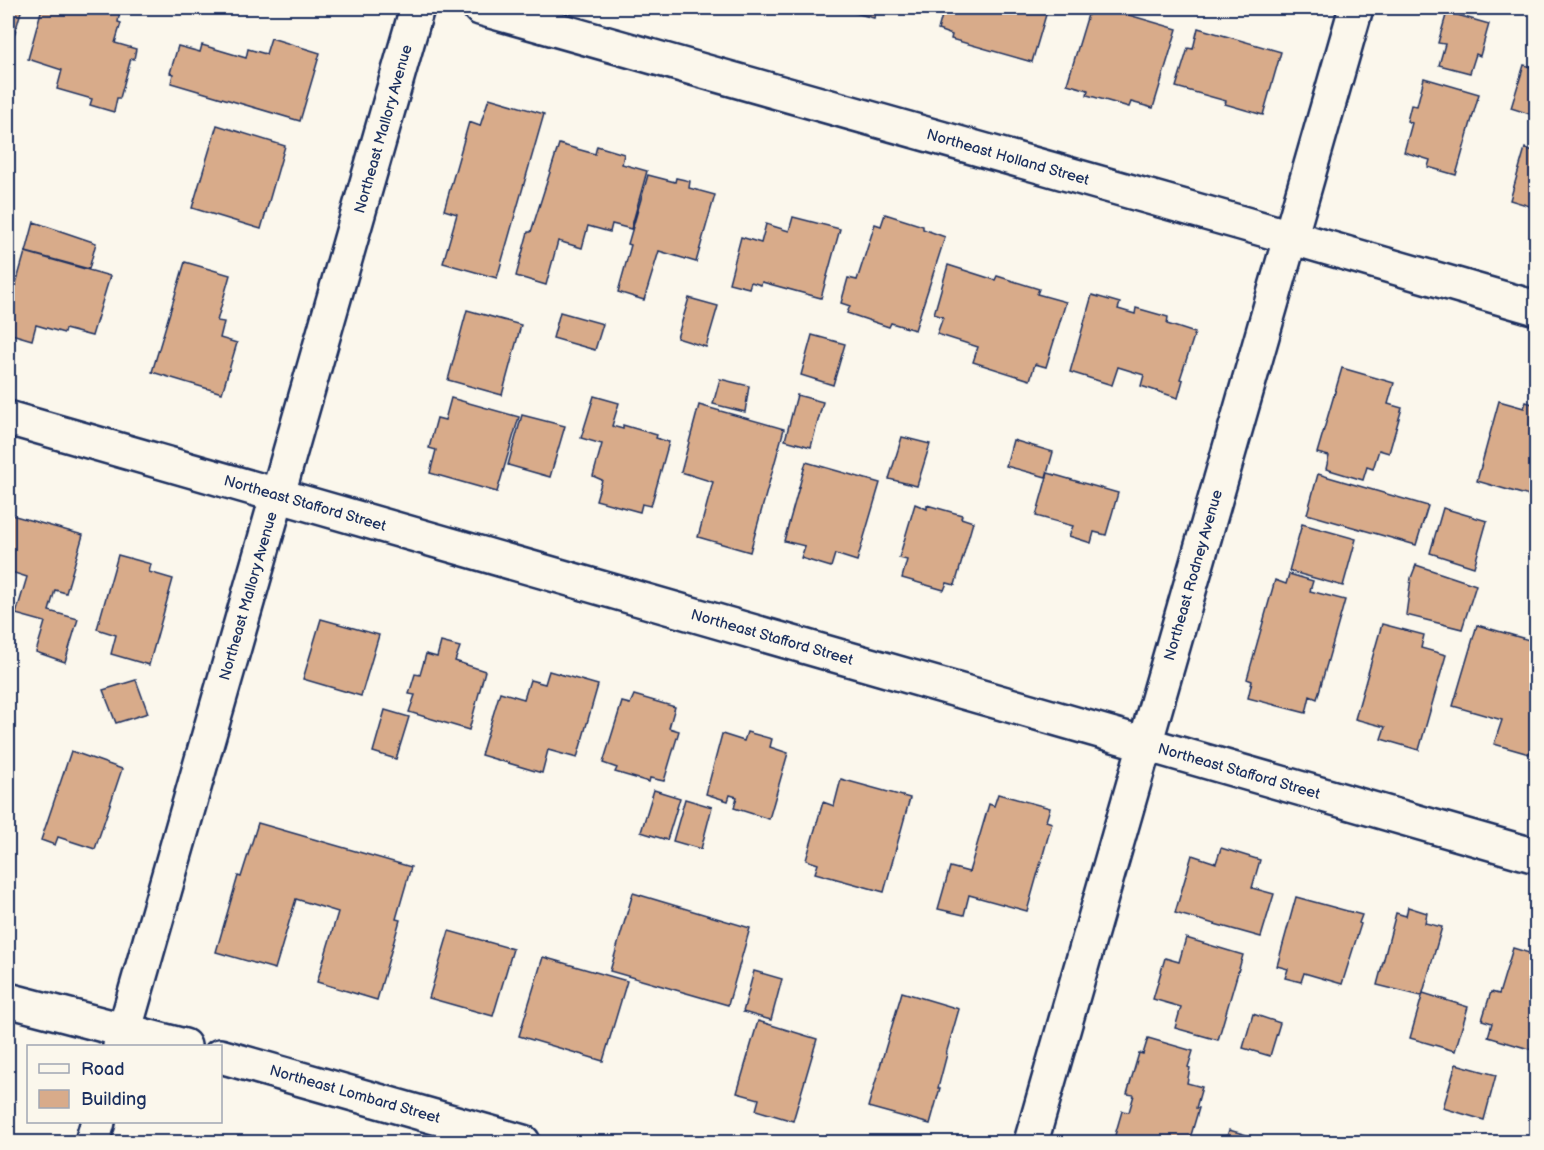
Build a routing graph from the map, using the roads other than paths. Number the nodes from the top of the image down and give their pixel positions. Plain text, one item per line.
1 (417, 8) edge
2 (480, 8) edge
3 (1356, 8) edge
4 (1290, 237) junction
5 (1536, 308) edge
6 (8, 418) edge
7 (277, 495) junction
8 (1144, 743) junction
9 (1536, 856) edge
10 (8, 1000) edge
11 (122, 1039) edge
12 (168, 1045) edge
13 (222, 1057) edge
14 (98, 1123) edge
15 (92, 1143) edge
16 (523, 1143) edge
17 (1031, 1143) edge

1 - 7 street, Northeast Mallory Avenue
2 - 4 street, Northeast Holland Street
3 - 4 street, Northeast Rodney Avenue
4 - 5 street, Northeast Holland Street
4 - 8 street, Northeast Rodney Avenue
6 - 7 street, Northeast Stafford Street
7 - 8 street, Northeast Stafford Street
7 - 11 street, Northeast Mallory Avenue
8 - 9 street, Northeast Stafford Street
8 - 17 street, Northeast Rodney Avenue
10 - 11 street
11 - 12 street
13 - 16 street, Northeast Lombard Street
14 - 15 street

